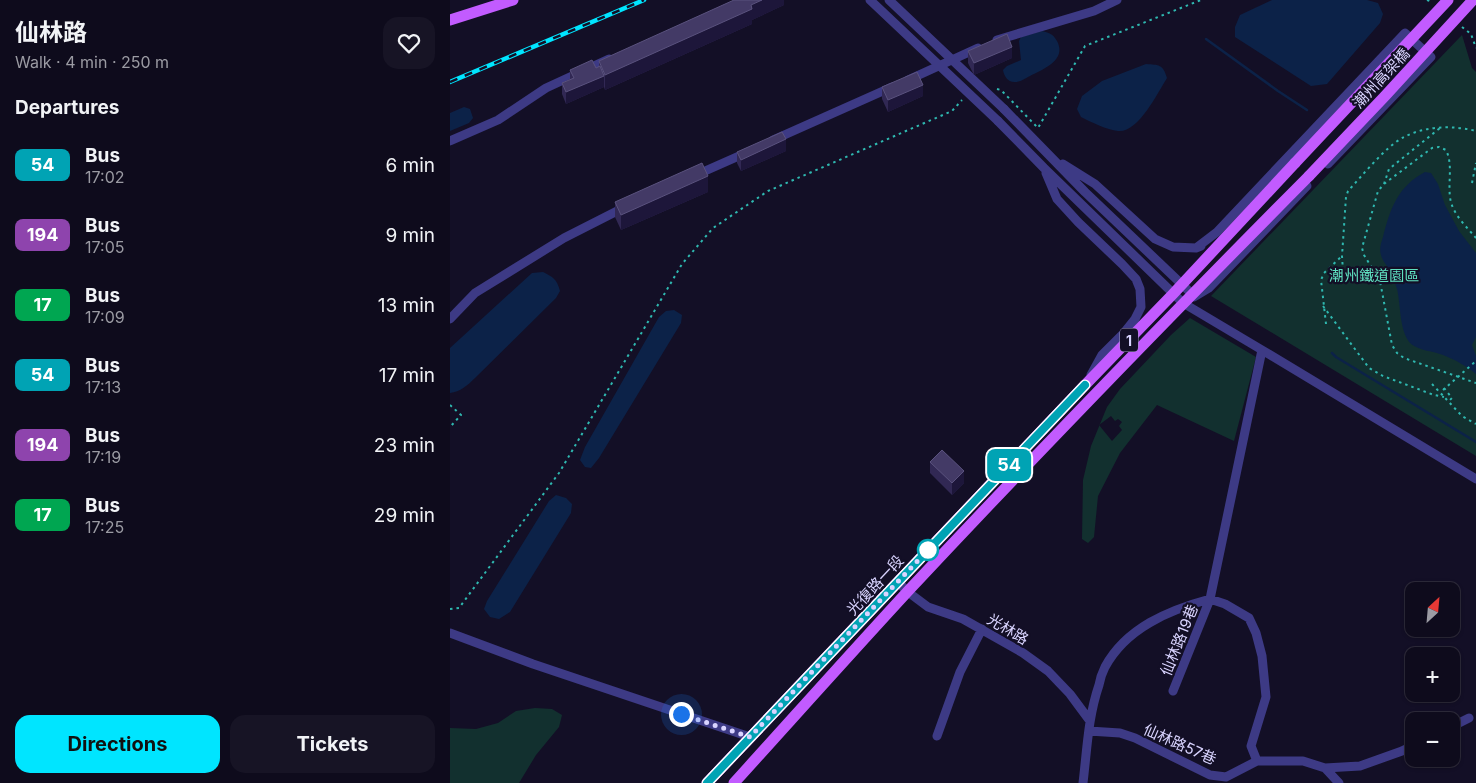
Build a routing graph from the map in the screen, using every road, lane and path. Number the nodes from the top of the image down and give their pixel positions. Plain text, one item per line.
1 (514, 0) edge
2 (870, 0) edge
3 (889, 0) edge
4 (1118, 0) edge
5 (1201, 0) edge
6 (1448, 0) edge
7 (1473, 0) edge
8 (450, 20) edge
9 (618, 56) edge
10 (994, 88) dead end
11 (964, 98) dead end
12 (1441, 127) junction
13 (1476, 131) edge
14 (450, 141) edge
15 (1050, 157) junction
16 (1476, 163) edge
17 (1044, 168) junction
18 (1474, 172) junction
19 (692, 177) edge
20 (1476, 180) edge
21 (1472, 183) dead end
22 (1384, 184) junction
23 (630, 205) edge
24 (1476, 238) edge
25 (1223, 241) junction
26 (1196, 248) junction
27 (1342, 256) junction
28 (1343, 271) dead end
29 (1182, 285) junction
30 (1173, 294) junction
31 (1192, 294) junction
32 (1183, 303) junction
33 (1323, 306) junction
34 (450, 319) edge
35 (1326, 324) dead end
36 (1262, 350) junction
37 (1476, 361) edge
38 (1476, 383) edge
39 (1432, 384) dead end
40 (1085, 385) junction
41 (1444, 389) junction
42 (1440, 392) junction
43 (1444, 397) junction
44 (1448, 402) junction
45 (450, 405) edge
46 (1476, 424) edge
47 (450, 426) edge
48 (1476, 479) edge
49 (898, 582) junction
50 (908, 592) junction
51 (1210, 599) junction
52 (450, 609) edge
53 (982, 630) junction
54 (450, 633) edge
55 (1173, 691) dead end
56 (1469, 718) dead end
57 (1090, 721) junction
58 (1460, 722) edge
59 (1089, 731) junction
60 (937, 736) dead end
61 (750, 737) junction
62 (1405, 750) edge
63 (1402, 751) junction
64 (1405, 751) edge
65 (1257, 761) junction
66 (1325, 768) junction
67 (707, 783) edge
68 (734, 783) edge
69 (1084, 783) edge
70 (1339, 783) edge

1 - 8 main road
2 - 17 street, bridge
3 - 15 street, bridge
4 - 19 street
5 - 10 path
6 - 25 main road, 潮州高架橋, bridge
7 - 31 main road, 潮州高架橋, bridge
9 - 14 street
11 - 52 path
12 - 13 path
12 - 22 path
12 - 27 path
15 - 26 street
15 - 29 street
16 - 18 path
17 - 30 street
17 - 40 street
18 - 20 path
18 - 21 path
22 - 24 path
22 - 38 path
23 - 34 street
25 - 26 street
25 - 29 main road, 潮州高架橋
26 - 32 street
27 - 28 path
27 - 33 path
29 - 30 main road, 1
29 - 31 street
30 - 32 street
30 - 40 main road, 1
31 - 32 main road, 光復路一段 / 1
32 - 36 street
32 - 50 main road, 光復路一段 / 1
33 - 35 path
33 - 43 path
36 - 48 street
36 - 51 street, 仙林路19巷
37 - 41 path, bridge
39 - 42 path
40 - 49 main road, 光復路一段 / 1
41 - 42 path
41 - 44 path
42 - 43 path
43 - 44 path
44 - 46 path
45 - 47 path
49 - 50 street, 光林路
49 - 61 main road, 光復路一段 / 1
50 - 53 street, 光林路
50 - 68 main road, 光復路一段 / 1
51 - 55 street, 仙林路19巷
51 - 57 street
51 - 65 street
53 - 57 street, 光林路
53 - 60 street
54 - 61 street
56 - 58 street
57 - 59 street
59 - 65 street, 仙林路57巷
59 - 69 street
61 - 67 main road, 光復路一段 / 1
62 - 63 street
63 - 64 street
63 - 66 street
65 - 66 street
66 - 70 street

